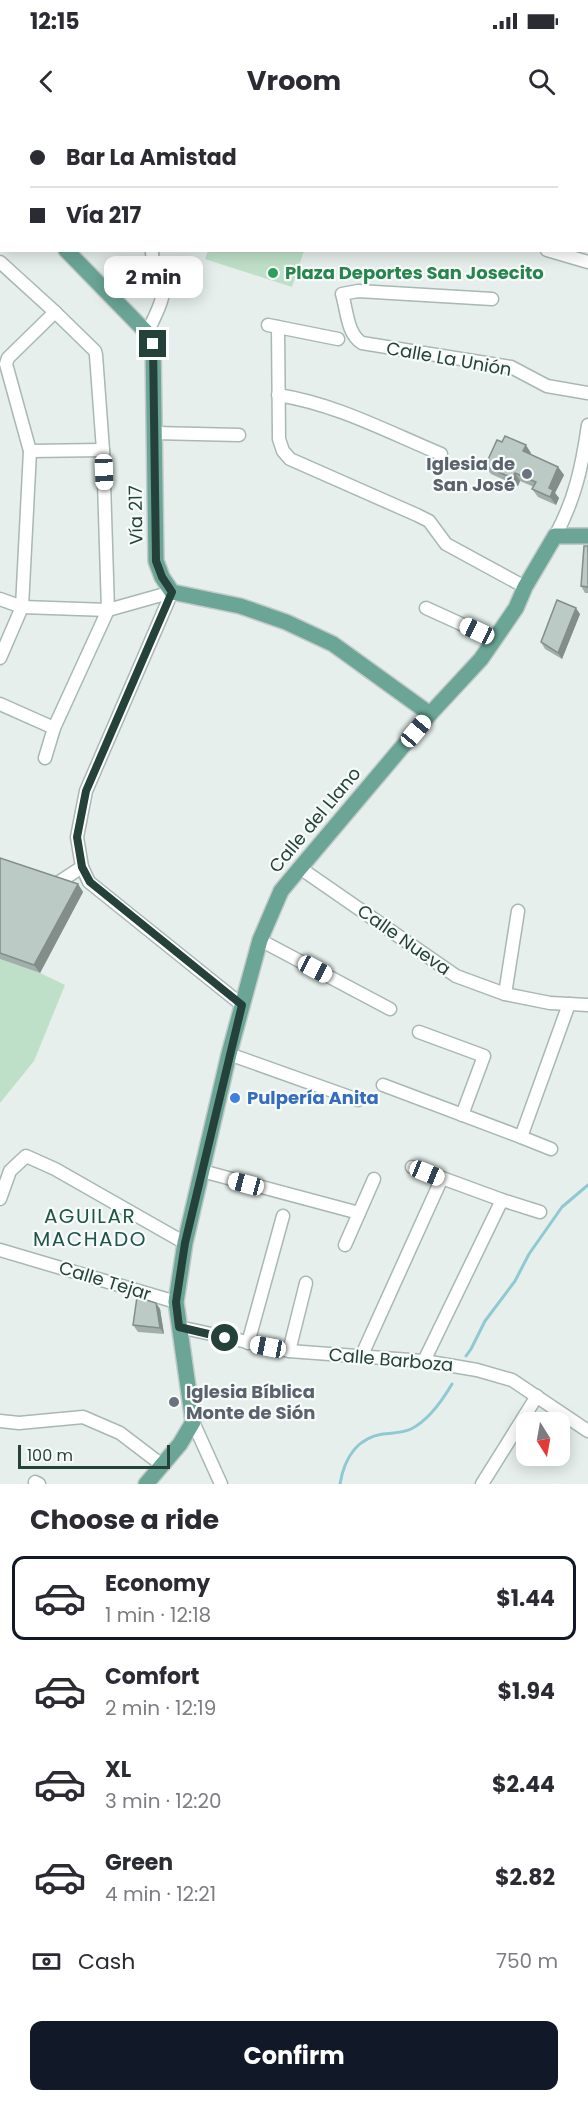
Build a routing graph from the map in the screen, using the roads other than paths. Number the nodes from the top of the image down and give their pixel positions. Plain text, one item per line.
1 (68, 252) edge
2 (152, 252) edge
3 (554, 252) edge
4 (0, 262) edge
5 (588, 262) edge
6 (492, 299) dead end
7 (55, 312) junction
8 (147, 333) junction
9 (338, 339) dead end
10 (588, 393) edge
11 (278, 395) junction
12 (588, 425) edge
13 (155, 433) junction
14 (239, 435) dead end
15 (103, 450) junction
16 (30, 451) junction
17 (441, 454) dead end
18 (555, 536) junction
19 (588, 536) edge
20 (525, 587) junction
21 (172, 592) junction
22 (0, 599) edge
23 (22, 607) junction
24 (426, 608) dead end
25 (108, 610) junction
26 (494, 639) junction
27 (0, 658) edge
28 (0, 704) edge
29 (430, 714) junction
30 (54, 728) junction
31 (45, 758) dead end
32 (82, 867) junction
33 (300, 868) junction
34 (36, 900) edge
35 (518, 910) dead end
36 (260, 940) junction
37 (506, 994) junction
38 (569, 1004) junction
39 (242, 1005) junction
40 (588, 1005) edge
41 (390, 1009) dead end
42 (419, 1032) dead end
43 (229, 1054) junction
44 (383, 1085) dead end
45 (358, 1100) dead end
46 (462, 1115) junction
47 (521, 1137) junction
48 (551, 1149) dead end
49 (412, 1167) dead end
50 (202, 1172) junction
51 (442, 1178) junction
52 (374, 1179) dead end
53 (0, 1199) edge
54 (502, 1200) junction
55 (540, 1212) dead end
56 (359, 1213) junction
57 (283, 1216) dead end
58 (185, 1243) junction
59 (345, 1245) dead end
60 (0, 1250) edge
61 (306, 1283) dead end
62 (176, 1302) junction
63 (179, 1327) junction
64 (248, 1343) junction
65 (289, 1352) junction
66 (361, 1357) junction
67 (424, 1361) junction
68 (537, 1395) junction
69 (0, 1421) edge
70 (193, 1422) junction
71 (588, 1431) edge
72 (162, 1465) junction
73 (146, 1484) edge
74 (221, 1484) edge
75 (482, 1484) edge

1 - 8 main road
2 - 8 street
3 - 5 street
4 - 7 street
6 - 10 street, Calle La Unión
7 - 15 street
7 - 16 street
8 - 13 main road, Vía 217
9 - 11 street
11 - 17 street
11 - 20 street
12 - 18 street
13 - 14 street
13 - 21 main road, Vía 217
15 - 16 street
15 - 25 street
16 - 23 street
18 - 19 main road
18 - 20 main road, Calle del Llano
20 - 26 main road, Calle del Llano
21 - 25 street
21 - 29 main road
21 - 32 street
22 - 23 street
23 - 25 street
23 - 27 street
24 - 26 street
25 - 30 street
26 - 29 main road, Calle del Llano
28 - 30 street
29 - 33 main road, Calle del Llano
30 - 31 street
32 - 34 street
32 - 39 street
33 - 36 main road, Calle del Llano
33 - 37 street, Calle Nueva
35 - 37 street
36 - 39 main road, Calle del Llano
36 - 41 street
37 - 38 street, Calle Nueva
38 - 40 street, Calle Nueva
38 - 47 street
39 - 43 main road, Calle del Llano
42 - 46 street
43 - 45 street
43 - 50 main road, Calle del Llano
44 - 46 street
46 - 47 street
47 - 48 street
49 - 51 street
50 - 56 street
50 - 58 main road, Calle del Llano
51 - 54 street
51 - 66 street
52 - 56 street
53 - 58 street
54 - 55 street
54 - 67 street
56 - 59 street
57 - 64 street
58 - 62 main road, Calle del Llano
60 - 62 street, Calle Tejar
61 - 65 street
62 - 63 main road, Calle del Llano
63 - 64 street, Calle Barboza
63 - 70 main road, Calle del Llano
64 - 65 street, Calle Barboza
65 - 66 street, Calle Barboza
66 - 67 street, Calle Barboza
67 - 68 street, Calle Barboza
68 - 71 street, Calle Barboza
68 - 75 street
69 - 72 street
70 - 72 main road
70 - 74 street
72 - 73 main road

